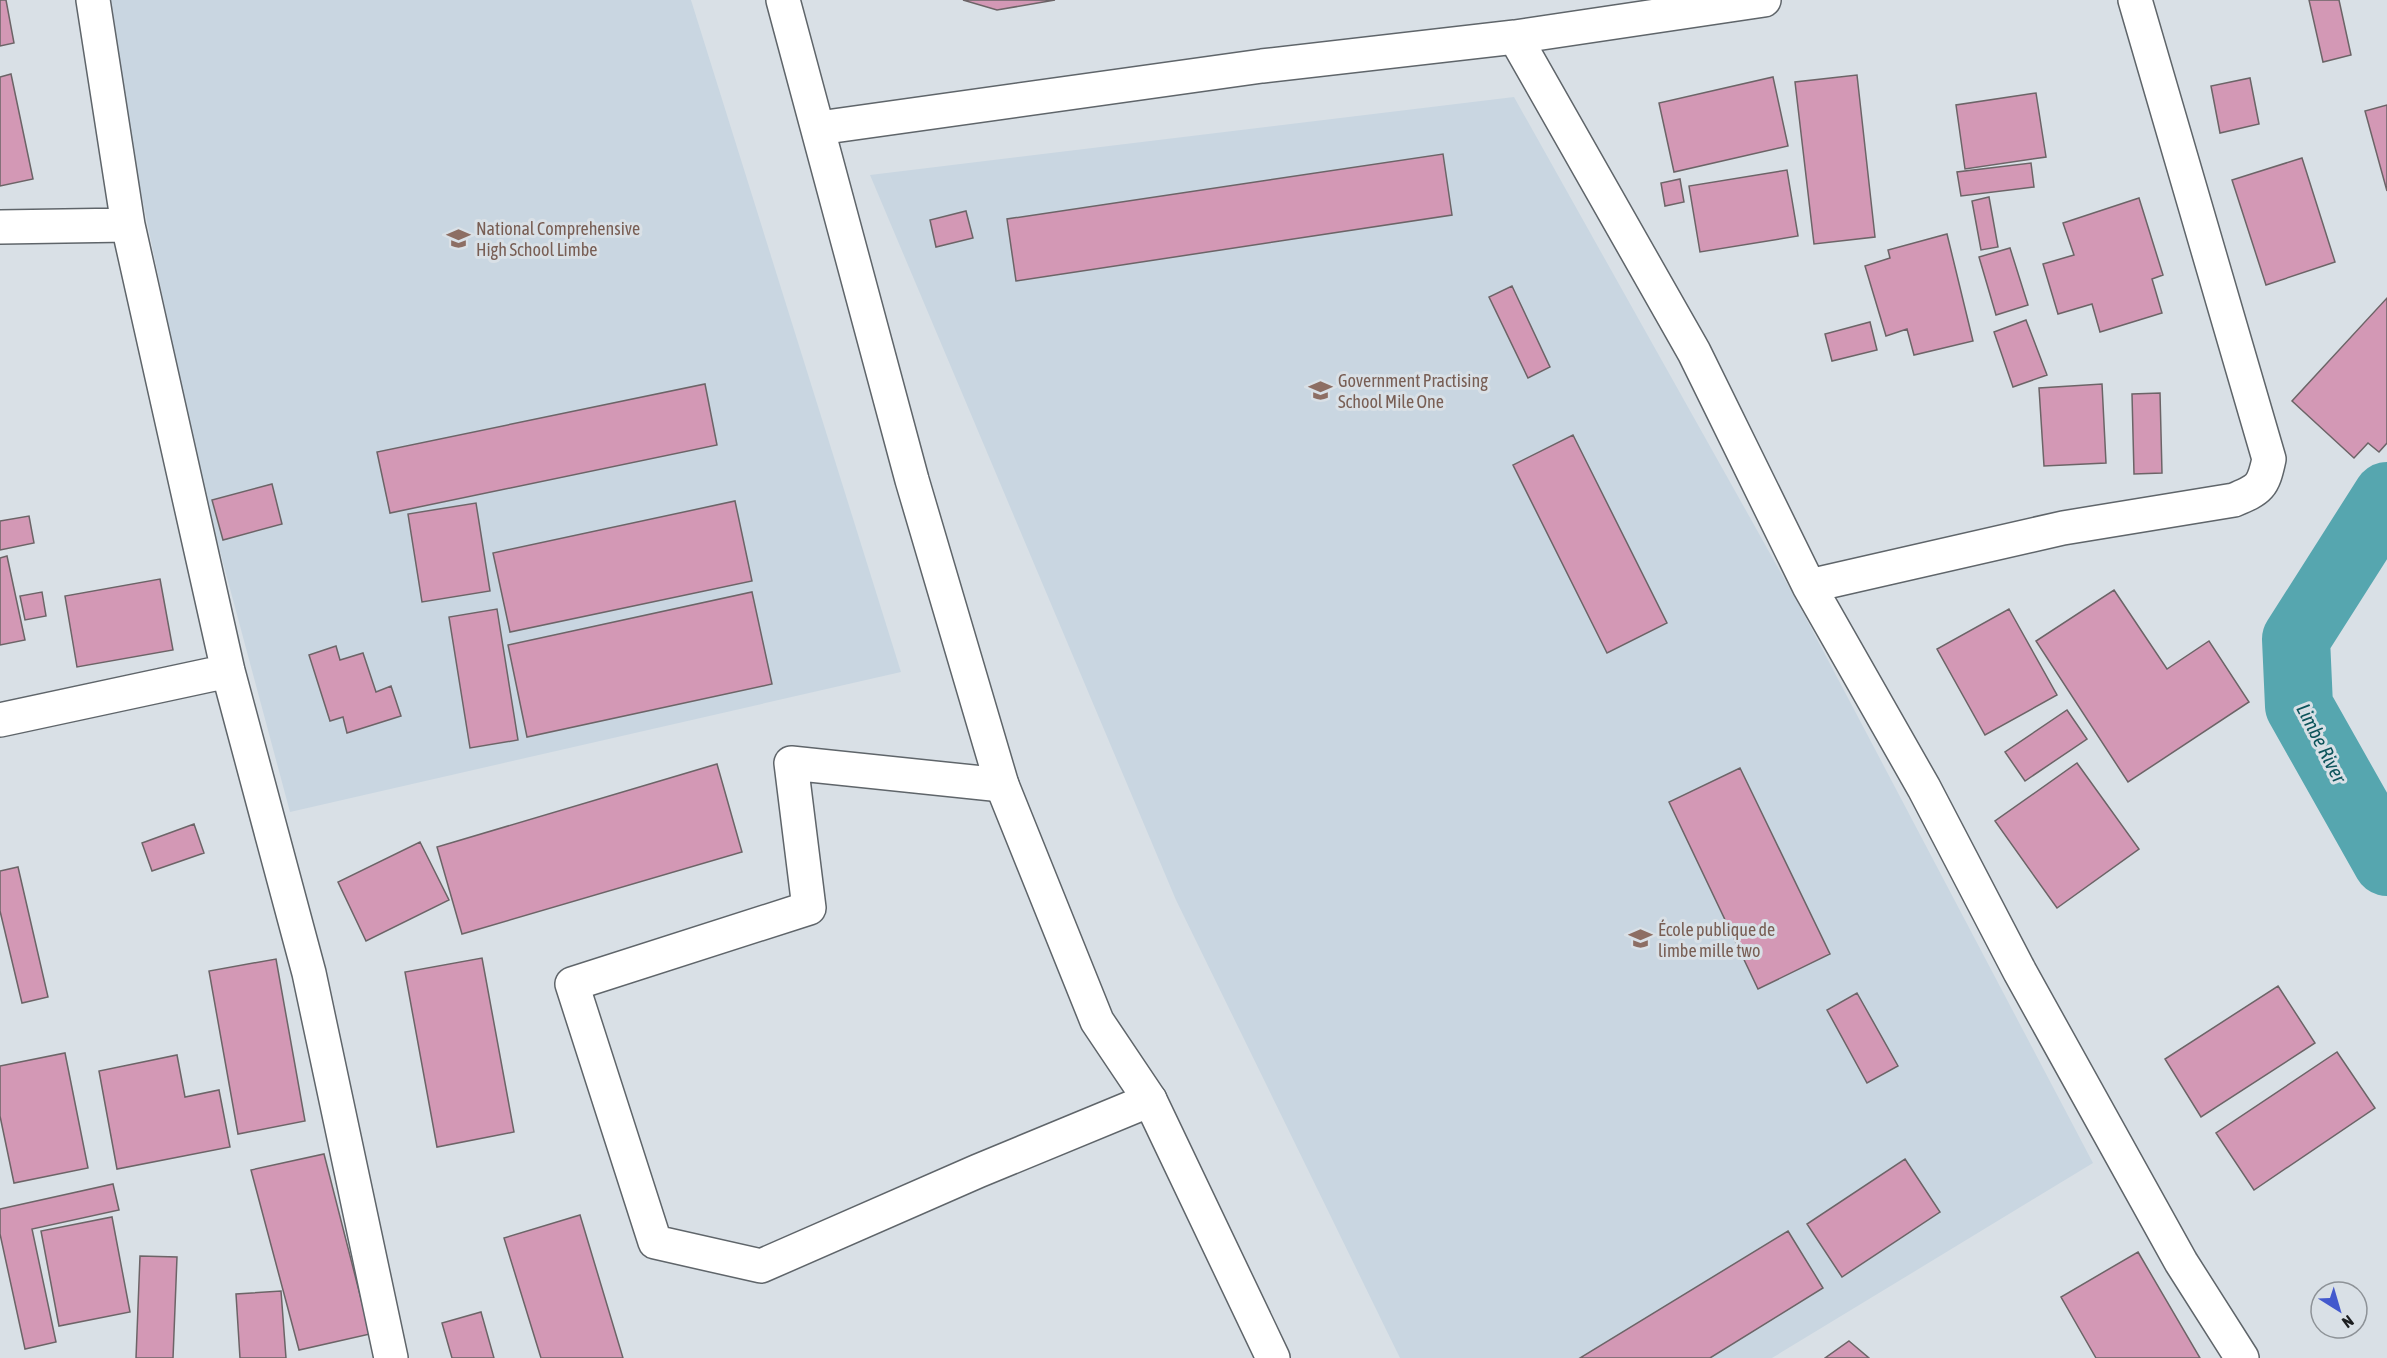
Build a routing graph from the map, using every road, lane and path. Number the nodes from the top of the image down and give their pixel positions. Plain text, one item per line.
1 (93, 0) edge
2 (783, 0) edge
3 (1764, 0) edge
4 (2134, 0) edge
5 (1654, 8) edge
6 (1515, 37) junction
7 (819, 128) junction
8 (128, 225) junction
9 (0, 227) edge
10 (1809, 586) junction
11 (228, 671) junction
12 (0, 720) edge
13 (1002, 785) junction
14 (1150, 1100) junction
15 (391, 1358) edge
16 (1273, 1358) edge
17 (2242, 1358) edge

1 - 8 main road
2 - 7 main road
3 - 5 main road
4 - 10 main road
5 - 6 main road
6 - 7 main road
6 - 10 main road
7 - 13 main road
8 - 9 main road
8 - 11 main road
10 - 17 main road
11 - 12 main road
11 - 15 main road
13 - 14 main road
13 - 14 main road
14 - 16 main road

